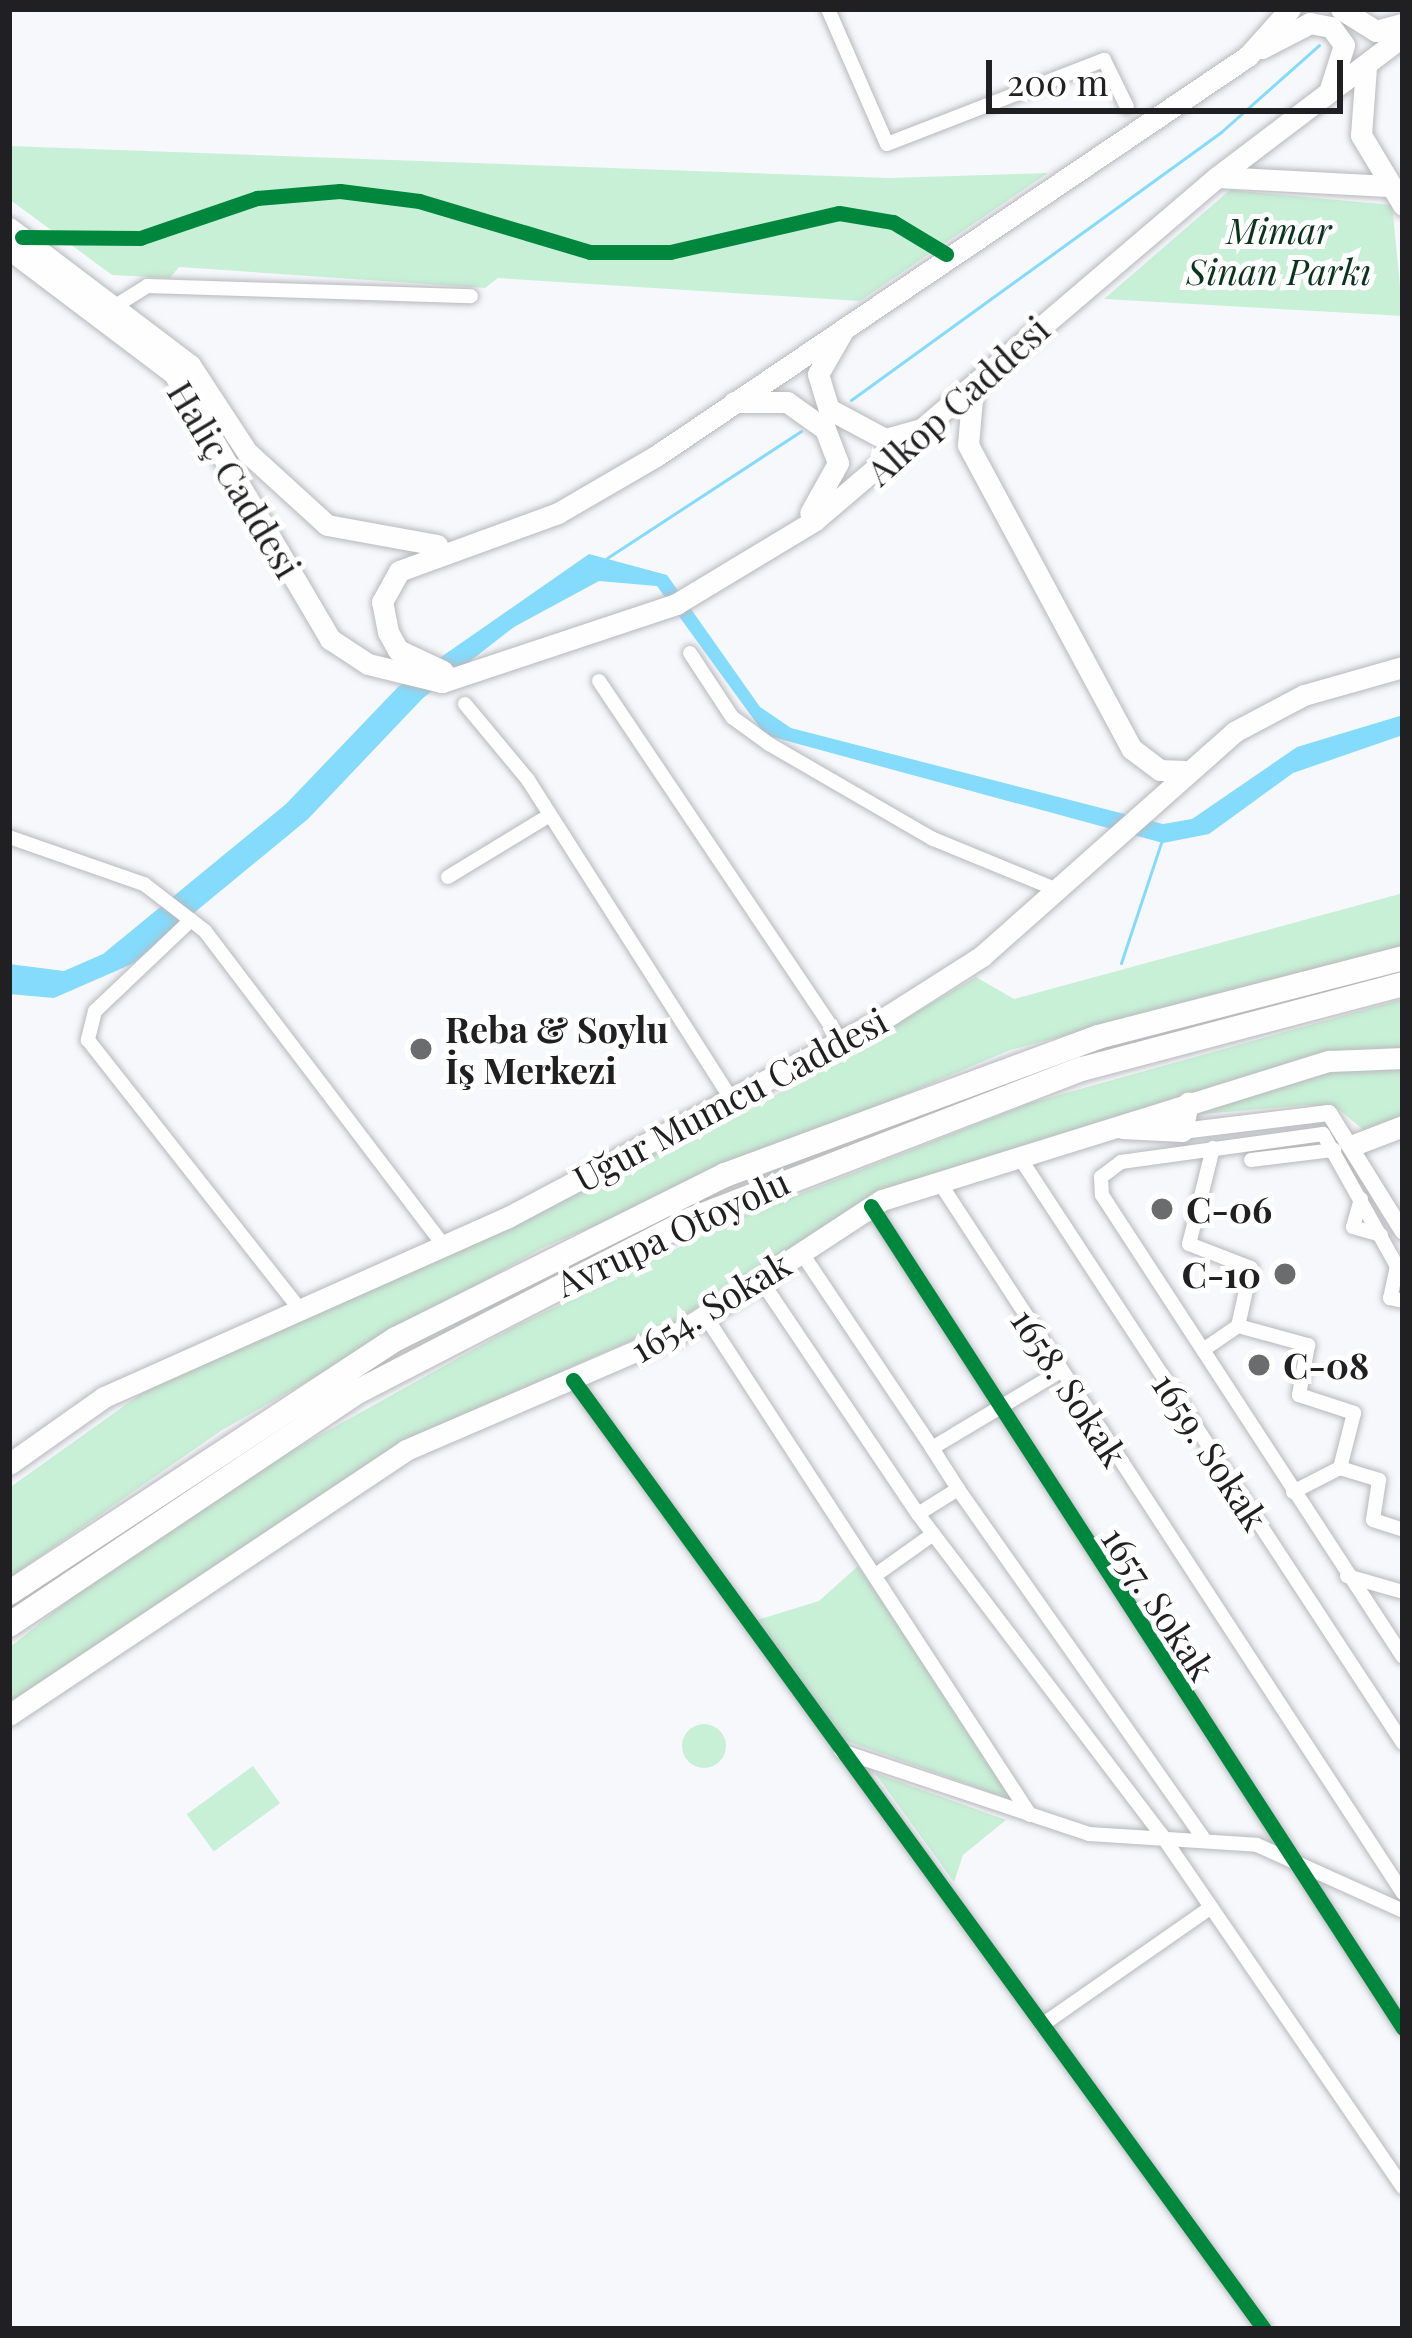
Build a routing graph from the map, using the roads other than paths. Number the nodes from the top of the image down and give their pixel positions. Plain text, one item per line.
1 (828, 9) edge
2 (1290, 9) edge
3 (1340, 9) edge
4 (1403, 24) edge
5 (1403, 36) edge
6 (1248, 56) junction
7 (1366, 68) junction
8 (1328, 92) junction
9 (1127, 107) dead end
10 (1217, 178) junction
11 (1396, 195) edge
12 (9, 228) edge
13 (9, 249) edge
14 (471, 296) dead end
15 (117, 305) junction
16 (860, 310) junction
17 (973, 387) junction
18 (728, 402) junction
19 (932, 425) junction
20 (794, 532) junction
21 (461, 544) junction
22 (691, 653) dead end
23 (1403, 667) edge
24 (461, 676) junction
25 (599, 681) dead end
26 (465, 704) dead end
27 (1185, 771) junction
28 (550, 815) junction
29 (9, 837) edge
30 (448, 877) dead end
31 (1060, 891) junction
32 (191, 920) junction
33 (1403, 958) edge
34 (1403, 984) edge
35 (840, 1040) junction
36 (1403, 1058) edge
37 (730, 1097) junction
38 (1188, 1103) junction
39 (1403, 1126) edge
40 (1109, 1128) junction
41 (1177, 1138) junction
42 (1345, 1147) junction
43 (1213, 1148) junction
44 (1166, 1155) junction
45 (1020, 1158) junction
46 (1251, 1160) dead end
47 (938, 1180) junction
48 (871, 1206) junction
49 (1403, 1232) edge
50 (443, 1244) junction
51 (801, 1252) junction
52 (1400, 1272) edge
53 (760, 1280) junction
54 (1403, 1301) edge
55 (296, 1304) junction
56 (706, 1317) junction
57 (1238, 1326) junction
58 (1203, 1351) junction
59 (1059, 1372) junction
60 (573, 1380) junction
61 (998, 1408) junction
62 (932, 1448) junction
63 (9, 1464) edge
64 (1340, 1468) junction
65 (958, 1489) junction
66 (1293, 1492) junction
67 (918, 1514) junction
68 (1403, 1530) edge
69 (933, 1534) junction
70 (877, 1574) junction
71 (1347, 1576) junction
72 (1403, 1592) edge
73 (9, 1593) edge
74 (9, 1625) edge
75 (1403, 1657) edge
76 (9, 1715) edge
77 (1403, 1743) edge
78 (841, 1751) junction
79 (1030, 1815) junction
80 (1161, 1834) junction
81 (1204, 1839) junction
82 (1286, 1856) junction
83 (1403, 1893) edge
84 (1211, 1907) junction
85 (1403, 1911) edge
86 (1042, 2025) junction
87 (1403, 2028) edge
88 (1403, 2187) edge
89 (1264, 2329) edge

1 - 9 street
2 - 6 main road
3 - 4 main road
5 - 7 main road, Alkop Caddesi
6 - 8 main road
6 - 16 main road
7 - 8 main road, Alkop Caddesi
7 - 11 main road
8 - 10 main road, Alkop Caddesi
10 - 11 main road
10 - 17 main road, Alkop Caddesi
12 - 15 main road, Haliç Caddesi
13 - 24 main road, Haliç Caddesi
14 - 15 street
15 - 21 main road, Haliç Caddesi
16 - 18 main road
16 - 19 main road
17 - 19 main road, Alkop Caddesi
17 - 27 main road
18 - 20 main road
18 - 21 main road
19 - 20 main road, Alkop Caddesi
20 - 24 main road, Alkop Caddesi
21 - 24 main road
22 - 31 street
23 - 27 main road, Uğur Mumcu Caddesi
25 - 35 street
26 - 28 street
27 - 31 main road, Uğur Mumcu Caddesi
28 - 30 street
28 - 37 street
29 - 32 street
31 - 35 main road, Uğur Mumcu Caddesi
32 - 50 street
32 - 55 street
33 - 73 highway, Avrupa Otoyolu
34 - 74 highway, Avrupa Otoyolu
35 - 37 main road, Uğur Mumcu Caddesi
36 - 38 main road, 1654. Sokak
37 - 50 main road, Uğur Mumcu Caddesi
38 - 40 main road, 1654. Sokak
38 - 41 main road
39 - 42 main road
40 - 41 main road
40 - 45 main road, 1654. Sokak
41 - 42 street
41 - 43 street
41 - 44 street
41 - 44 street
42 - 43 street
42 - 46 street
42 - 49 street
42 - 52 street
43 - 57 street
44 - 58 street
45 - 47 main road, 1654. Sokak
45 - 77 street, 1659. Sokak
47 - 48 main road, 1654. Sokak
47 - 59 street, 1658. Sokak
48 - 51 main road, 1654. Sokak
48 - 61 street, 1657. Sokak
50 - 55 main road, Uğur Mumcu Caddesi
51 - 53 main road, 1654. Sokak
51 - 62 street
52 - 54 street
53 - 56 main road, 1654. Sokak
53 - 67 street
55 - 63 main road, Uğur Mumcu Caddesi
56 - 60 main road, 1654. Sokak
56 - 70 street
57 - 58 street
57 - 64 street
58 - 66 street
59 - 61 street
59 - 83 street, 1658. Sokak
60 - 76 main road, 1654. Sokak
60 - 78 street
61 - 62 street
61 - 82 street, 1657. Sokak
62 - 65 street
64 - 66 street
64 - 68 street
65 - 67 street
65 - 81 street
66 - 71 street
67 - 69 street
69 - 70 street
69 - 80 street
70 - 79 street
71 - 72 street
71 - 75 street
78 - 79 street
78 - 86 street
79 - 80 street
80 - 81 street
80 - 84 street
81 - 82 street
82 - 85 street
82 - 87 street, 1657. Sokak
84 - 86 street
84 - 88 street
86 - 89 street

